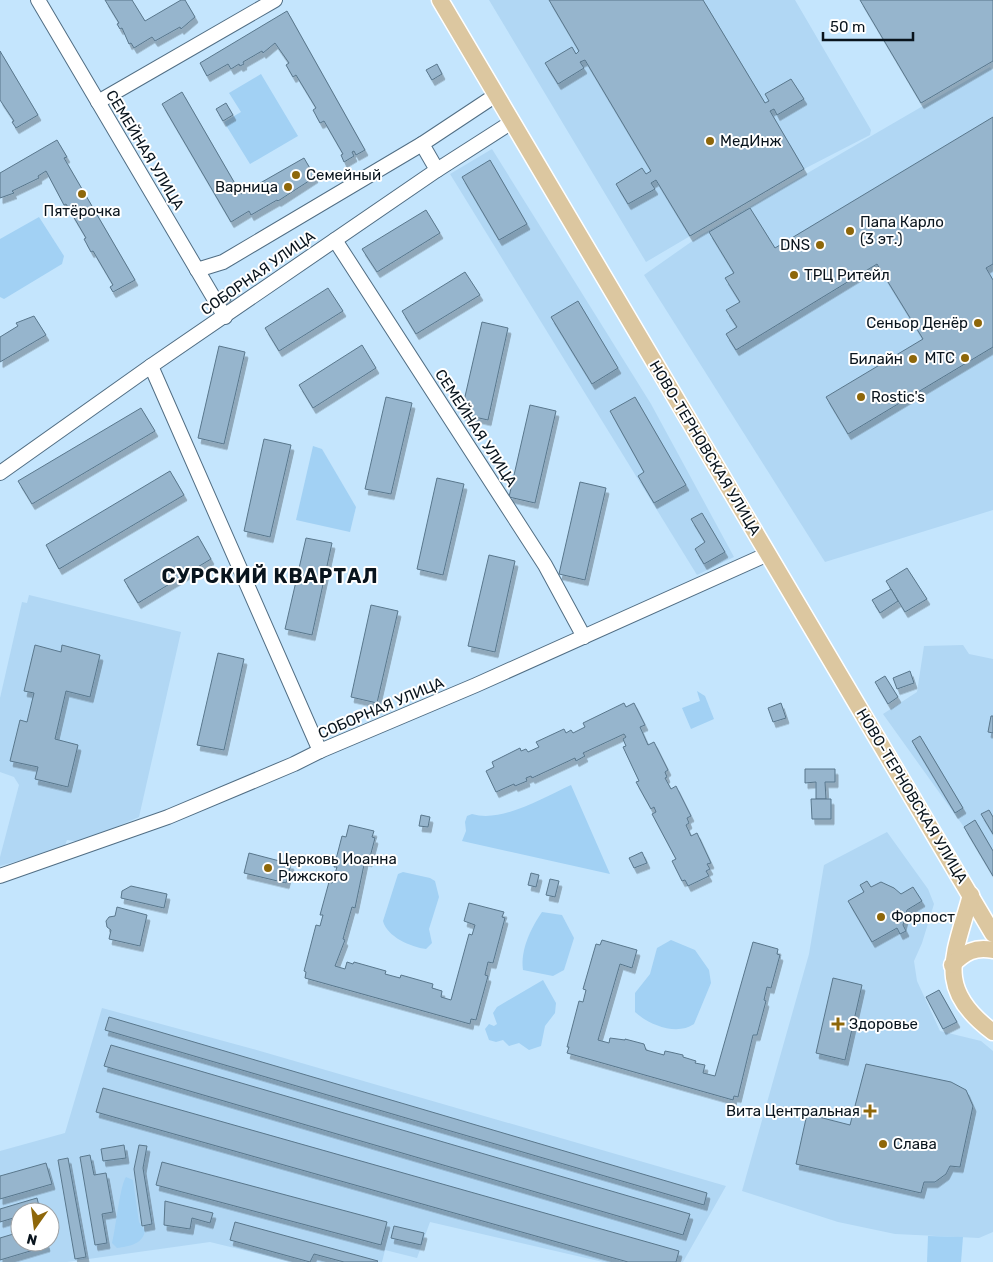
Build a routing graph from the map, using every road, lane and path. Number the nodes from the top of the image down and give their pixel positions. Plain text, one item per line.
1 (38, 0) edge
2 (275, 0) edge
3 (440, 0) edge
4 (496, 95) junction
5 (98, 102) junction
6 (512, 122) junction
7 (422, 144) junction
8 (437, 170) junction
9 (334, 240) junction
10 (197, 270) junction
11 (224, 317) junction
12 (150, 366) junction
13 (0, 473) edge
14 (768, 554) junction
15 (584, 637) junction
16 (320, 751) junction
17 (0, 876) edge
18 (971, 895) junction
19 (993, 934) edge
20 (993, 950) edge
21 (952, 965) junction
22 (986, 1023) edge
23 (993, 1032) edge

1 - 5 street, СЕМЕЙНАЯ УЛИЦА
2 - 5 street
3 - 4 main road, НОВО-ТЕРНОВСКАЯ УЛИЦА
4 - 6 main road, НОВО-ТЕРНОВСКАЯ УЛИЦА
4 - 7 street
5 - 10 street, СЕМЕЙНАЯ УЛИЦА
6 - 8 street, СОБОРНАЯ УЛИЦА
6 - 14 main road, НОВО-ТЕРНОВСКАЯ УЛИЦА
7 - 8 street
7 - 10 street
8 - 9 street, СОБОРНАЯ УЛИЦА
9 - 11 street, СОБОРНАЯ УЛИЦА
9 - 15 street, СЕМЕЙНАЯ УЛИЦА
10 - 11 street, СЕМЕЙНАЯ УЛИЦА
11 - 12 street, СОБОРНАЯ УЛИЦА
12 - 13 street, СОБОРНАЯ УЛИЦА
12 - 16 street
14 - 15 street, СОБОРНАЯ УЛИЦА
14 - 18 main road, НОВО-ТЕРНОВСКАЯ УЛИЦА
15 - 16 street, СОБОРНАЯ УЛИЦА
16 - 17 street, СОБОРНАЯ УЛИЦА
18 - 19 main road, НОВО-ТЕРНОВСКАЯ УЛИЦА
18 - 21 main road
20 - 21 main road
21 - 22 main road
22 - 23 main road

